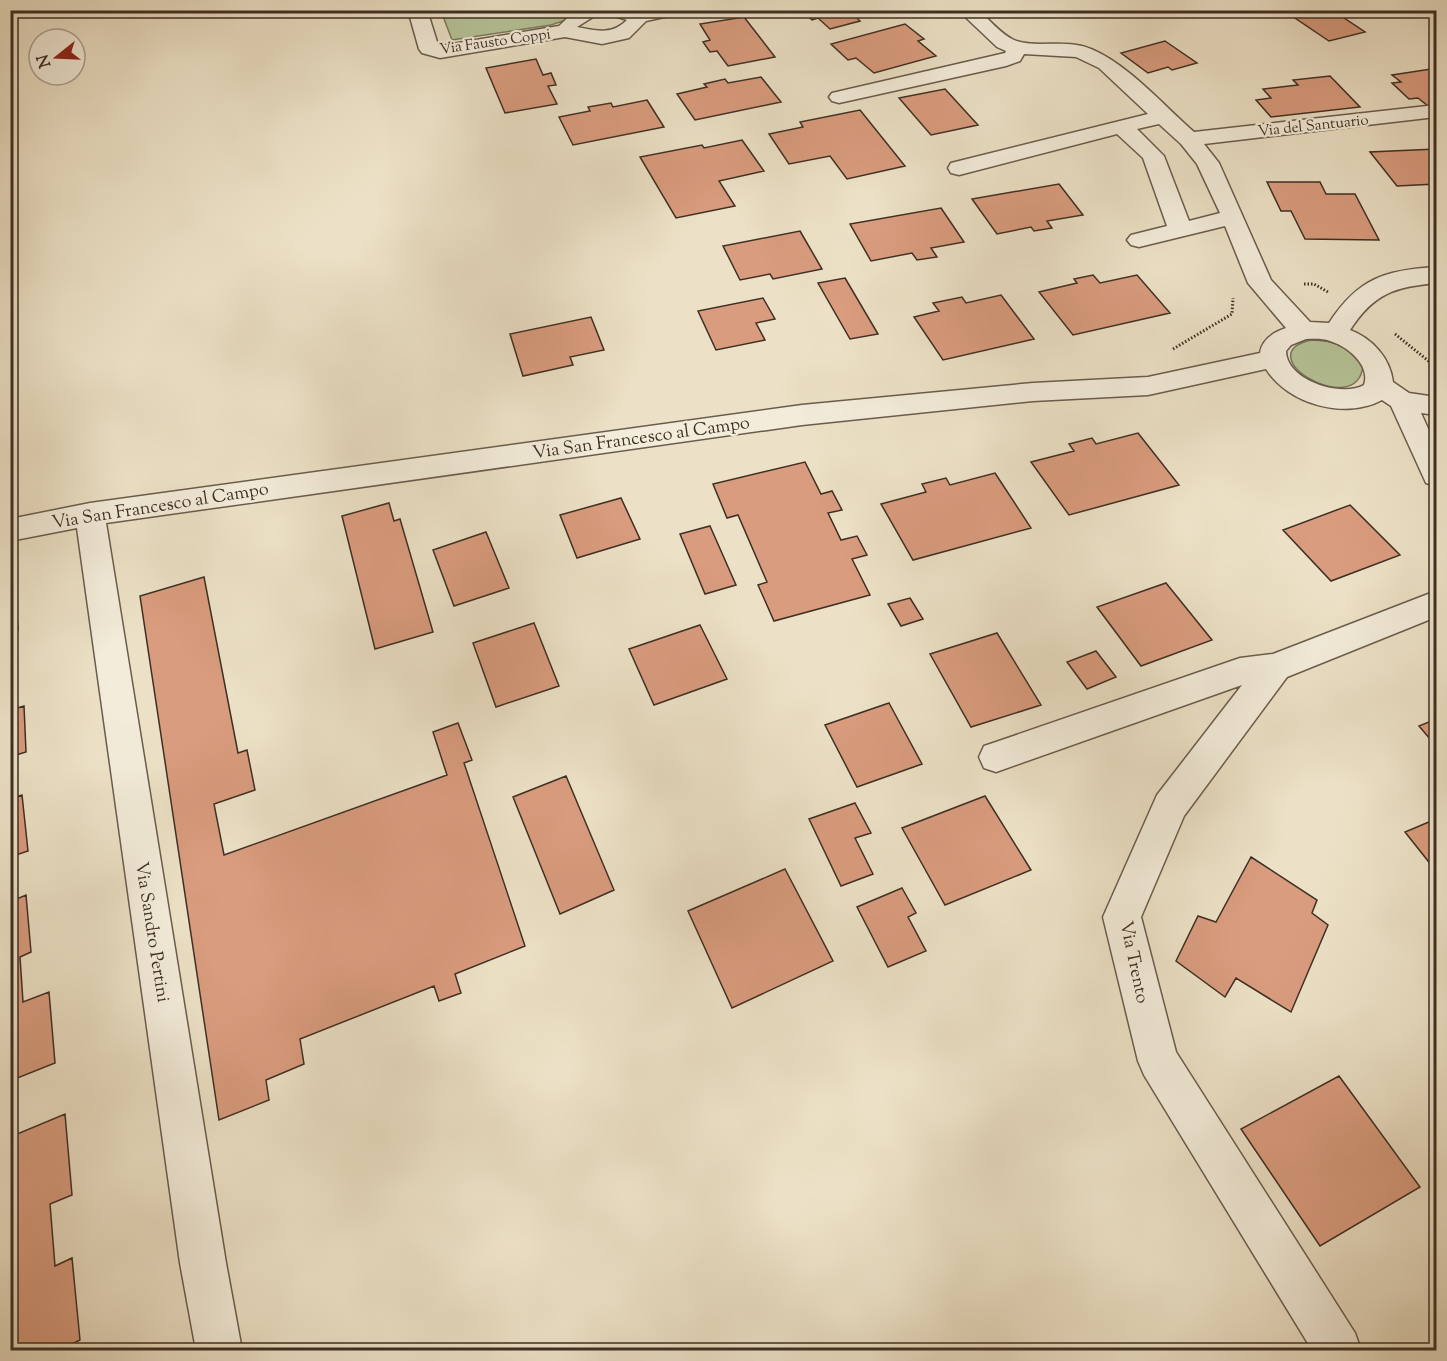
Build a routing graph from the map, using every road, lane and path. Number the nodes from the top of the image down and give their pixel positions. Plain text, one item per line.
1 (417, 10) edge
2 (595, 10) edge
3 (617, 10) edge
4 (671, 10) edge
5 (967, 10) edge
6 (639, 17) junction
7 (565, 31) junction
8 (1017, 48) junction
9 (839, 97) dead end
10 (1437, 111) edge
11 (1164, 116) junction
12 (1123, 128) junction
13 (1189, 139) junction
14 (959, 168) dead end
15 (1233, 217) junction
16 (1181, 231) junction
17 (1139, 240) dead end
18 (1437, 274) edge
19 (1303, 331) junction
20 (1335, 333) junction
21 (1273, 359) junction
22 (1378, 384) junction
23 (1402, 401) junction
24 (1437, 406) edge
25 (1437, 476) edge
26 (90, 514) junction
27 (10, 530) edge
28 (1437, 604) edge
29 (1275, 666) junction
30 (996, 757) dead end
31 (219, 1350) edge
32 (1338, 1350) edge

1 - 7 street, Via Fausto Coppi
2 - 7 street, Via Fausto Coppi
3 - 6 street, Via Fausto Coppi
4 - 6 street, Via Fausto Coppi
5 - 8 street
6 - 7 street, Via Fausto Coppi
8 - 9 street
8 - 11 street
10 - 13 street, Via del Santuario
11 - 12 street
11 - 13 street
12 - 14 street
12 - 16 street
13 - 15 street
15 - 16 street
15 - 19 street
16 - 17 street
18 - 20 street
19 - 20 street
19 - 21 street
20 - 22 street
21 - 22 street
21 - 26 street, Via San Francesco al Campo
22 - 23 street
23 - 24 street
23 - 25 street
26 - 27 street, Via San Francesco al Campo
26 - 31 street, Via Sandro Pertini
28 - 29 street
29 - 30 street
29 - 32 street, Via Trento

